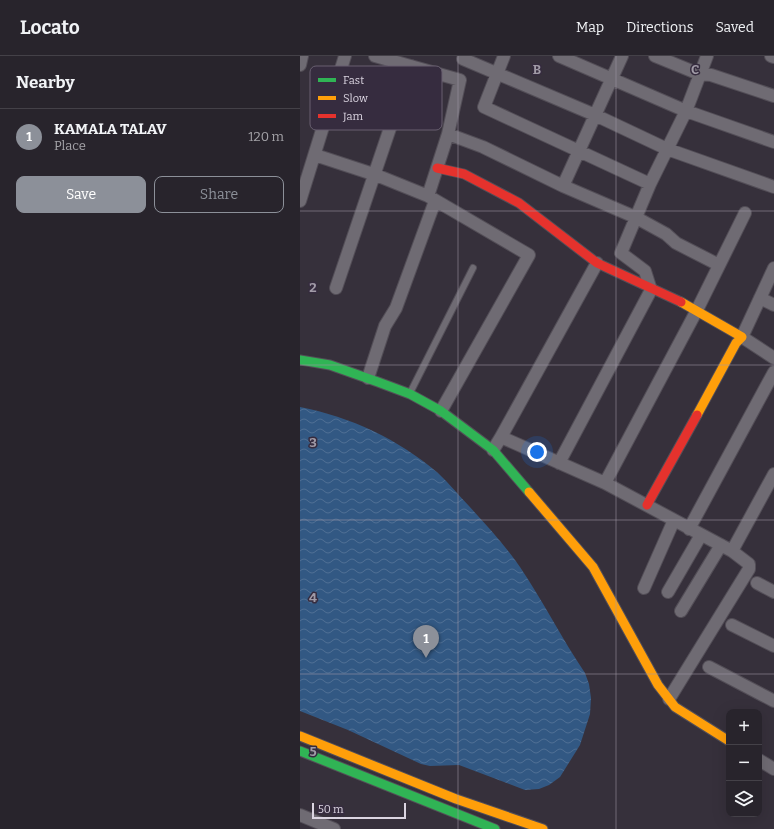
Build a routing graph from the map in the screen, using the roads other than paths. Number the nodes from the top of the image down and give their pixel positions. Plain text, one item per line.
1 (302, 56) edge
2 (345, 56) edge
3 (379, 56) edge
4 (504, 56) edge
5 (559, 56) edge
6 (622, 56) edge
7 (655, 56) edge
8 (707, 56) edge
9 (771, 56) edge
10 (774, 57) edge
11 (463, 58) edge
12 (300, 65) edge
13 (342, 66) edge
14 (411, 66) edge
15 (497, 73) junction
16 (699, 74) junction
17 (442, 75) edge
18 (460, 80) junction
19 (612, 80) junction
20 (774, 96) edge
21 (686, 111) junction
22 (595, 115) junction
23 (323, 130) edge
24 (390, 130) edge
25 (448, 134) junction
26 (774, 142) edge
27 (667, 149) junction
28 (579, 151) junction
29 (315, 155) junction
30 (437, 168) junction
31 (376, 175) junction
32 (650, 184) junction
33 (563, 186) junction
34 (774, 187) edge
35 (432, 199) junction
36 (300, 201) edge
37 (745, 213) dead end
38 (635, 217) junction
39 (597, 263) junction
40 (720, 265) junction
41 (472, 268) dead end
42 (774, 268) edge
43 (336, 288) dead end
44 (651, 290) junction
45 (760, 298) junction
46 (774, 305) edge
47 (697, 310) junction
48 (742, 337) junction
49 (774, 358) edge
50 (300, 360) edge
51 (774, 372) edge
52 (368, 378) junction
53 (410, 394) junction
54 (441, 410) junction
55 (501, 437) junction
56 (493, 450) junction
57 (559, 463) junction
58 (774, 474) edge
59 (605, 483) junction
60 (647, 504) junction
61 (674, 520) junction
62 (689, 529) junction
63 (701, 535) junction
64 (727, 548) junction
65 (757, 583) dead end
66 (644, 588) dead end
67 (668, 592) dead end
68 (774, 592) edge
69 (681, 611) dead end
70 (732, 625) dead end
71 (774, 646) edge
72 (709, 668) dead end
73 (669, 699) junction
74 (774, 701) edge
75 (300, 736) edge
76 (726, 739) edge
77 (300, 752) edge
78 (762, 762) edge
79 (774, 769) edge
80 (468, 804) junction
81 (300, 815) edge
82 (468, 824) edge
83 (313, 825) edge
84 (334, 829) edge
85 (495, 829) edge
86 (543, 829) edge

1 - 12 street
2 - 13 street
3 - 14 street
4 - 15 street
5 - 19 street
6 - 19 street
7 - 16 street
8 - 16 street
9 - 10 street
11 - 15 street
11 - 18 street
15 - 22 street
15 - 28 street
16 - 20 street
16 - 21 street
17 - 18 street
18 - 25 street
19 - 21 street
19 - 22 street
21 - 26 street
21 - 27 street
22 - 27 street
22 - 28 street
23 - 29 street
24 - 31 street
25 - 30 street
25 - 33 street
27 - 32 street
27 - 34 street
28 - 32 street
28 - 33 street
29 - 31 street
29 - 36 street
30 - 35 street
30 - 39 street
31 - 35 street
31 - 43 street
32 - 38 street
33 - 38 street
35 - 52 street
35 - 54 street
37 - 40 street
38 - 40 street
38 - 44 street
39 - 44 street
39 - 55 street
40 - 47 street
41 - 53 lane
42 - 45 street
44 - 47 street
44 - 57 street
45 - 46 street
45 - 48 street
47 - 48 street
47 - 59 street
48 - 49 street
48 - 60 street
50 - 52 street
51 - 62 street
52 - 53 street
53 - 54 street
54 - 56 street
55 - 56 street
55 - 57 street
56 - 73 street
57 - 59 street
58 - 64 street
59 - 60 street
60 - 61 street
61 - 62 street
61 - 66 street
62 - 63 street
63 - 64 street
63 - 67 street
64 - 69 street
64 - 73 street
65 - 68 street
70 - 71 street
72 - 74 street
73 - 76 street
75 - 80 street
77 - 82 street
78 - 79 street
80 - 82 street
80 - 86 street
81 - 83 street
82 - 85 street
83 - 84 street

